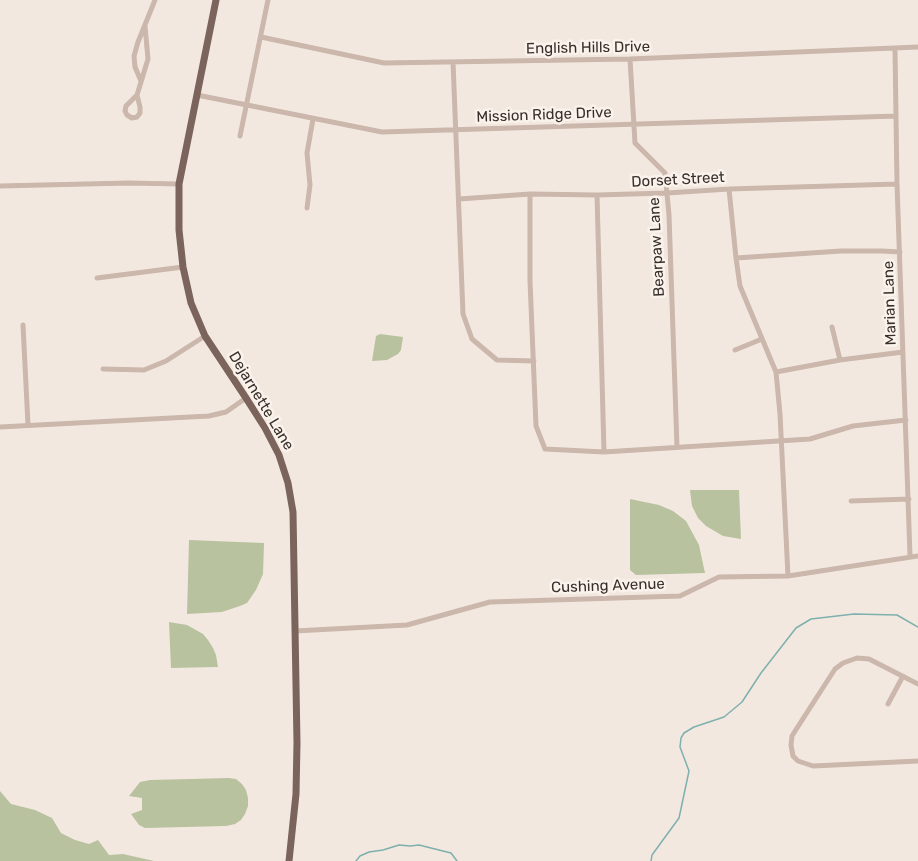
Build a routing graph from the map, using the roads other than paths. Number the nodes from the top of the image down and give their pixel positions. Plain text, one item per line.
1 (155, 0) edge
2 (216, 0) edge
3 (268, 0) edge
4 (145, 26) junction
5 (261, 37) junction
6 (918, 47) edge
7 (895, 49) junction
8 (630, 59) junction
9 (453, 62) junction
10 (141, 81) junction
11 (137, 95) dead end
12 (197, 95) junction
13 (246, 105) junction
14 (896, 116) junction
15 (313, 119) junction
16 (635, 124) junction
17 (456, 130) junction
18 (240, 135) dead end
19 (179, 184) junction
20 (897, 184) junction
21 (0, 186) edge
22 (729, 189) junction
23 (667, 193) junction
24 (530, 194) junction
25 (597, 195) junction
26 (459, 199) junction
27 (307, 208) dead end
28 (900, 252) junction
29 (736, 258) junction
30 (183, 267) junction
31 (97, 278) dead end
32 (23, 325) dead end
33 (832, 327) dead end
34 (205, 336) junction
35 (762, 339) junction
36 (735, 350) dead end
37 (903, 352) junction
38 (840, 360) junction
39 (534, 362) junction
40 (103, 369) dead end
41 (776, 372) junction
42 (246, 398) junction
43 (906, 420) junction
44 (28, 424) junction
45 (0, 427) edge
46 (781, 440) junction
47 (677, 447) junction
48 (604, 452) junction
49 (909, 499) junction
50 (851, 501) dead end
51 (910, 556) junction
52 (918, 556) edge
53 (788, 576) junction
54 (295, 632) junction
55 (903, 676) junction
56 (918, 684) edge
57 (888, 704) dead end
58 (918, 761) edge
59 (289, 861) edge

1 - 4 street
2 - 12 main road, Dejarnette Lane
3 - 5 street
4 - 10 street
4 - 10 street
5 - 9 street, English Hills Drive
5 - 13 street
6 - 7 street, English Hills Drive
7 - 8 street, English Hills Drive
7 - 14 street, Marian Lane
8 - 9 street, English Hills Drive
8 - 16 street, Bearpaw Lane
9 - 17 street
10 - 11 street
12 - 13 street, Mission Ridge Drive
12 - 19 main road, Dejarnette Lane
13 - 15 street, Mission Ridge Drive
13 - 18 street
14 - 16 street, Mission Ridge Drive
14 - 20 street, Marian Lane
15 - 17 street, Mission Ridge Drive
15 - 27 street
16 - 17 street, Mission Ridge Drive
16 - 23 street, Bearpaw Lane
17 - 26 street
19 - 21 street
19 - 30 main road, Dejarnette Lane
20 - 22 street, Dorset Street
20 - 28 street, Marian Lane
22 - 23 street, Dorset Street
22 - 29 street
23 - 25 street, Dorset Street
23 - 47 street, Bearpaw Lane
24 - 25 street, Dorset Street
24 - 26 street, Dorset Street
24 - 39 street
25 - 48 street
26 - 39 street
28 - 29 street
28 - 37 street, Marian Lane
29 - 35 street
30 - 31 street
30 - 34 main road, Dejarnette Lane
32 - 44 street
33 - 38 street
34 - 40 street
34 - 42 main road, Dejarnette Lane
35 - 36 street
35 - 41 street
37 - 38 street
37 - 43 street, Marian Lane
38 - 41 street
39 - 48 street
41 - 46 street
42 - 44 street
42 - 54 main road, Dejarnette Lane
43 - 46 street
43 - 49 street, Marian Lane
44 - 45 street
46 - 47 street
46 - 53 street
47 - 48 street
49 - 50 street
49 - 51 street, Marian Lane
51 - 52 street, Cushing Avenue
51 - 53 street, Cushing Avenue
53 - 54 street, Cushing Avenue
54 - 59 main road, Dejarnette Lane
55 - 56 street
55 - 57 street
55 - 58 street

